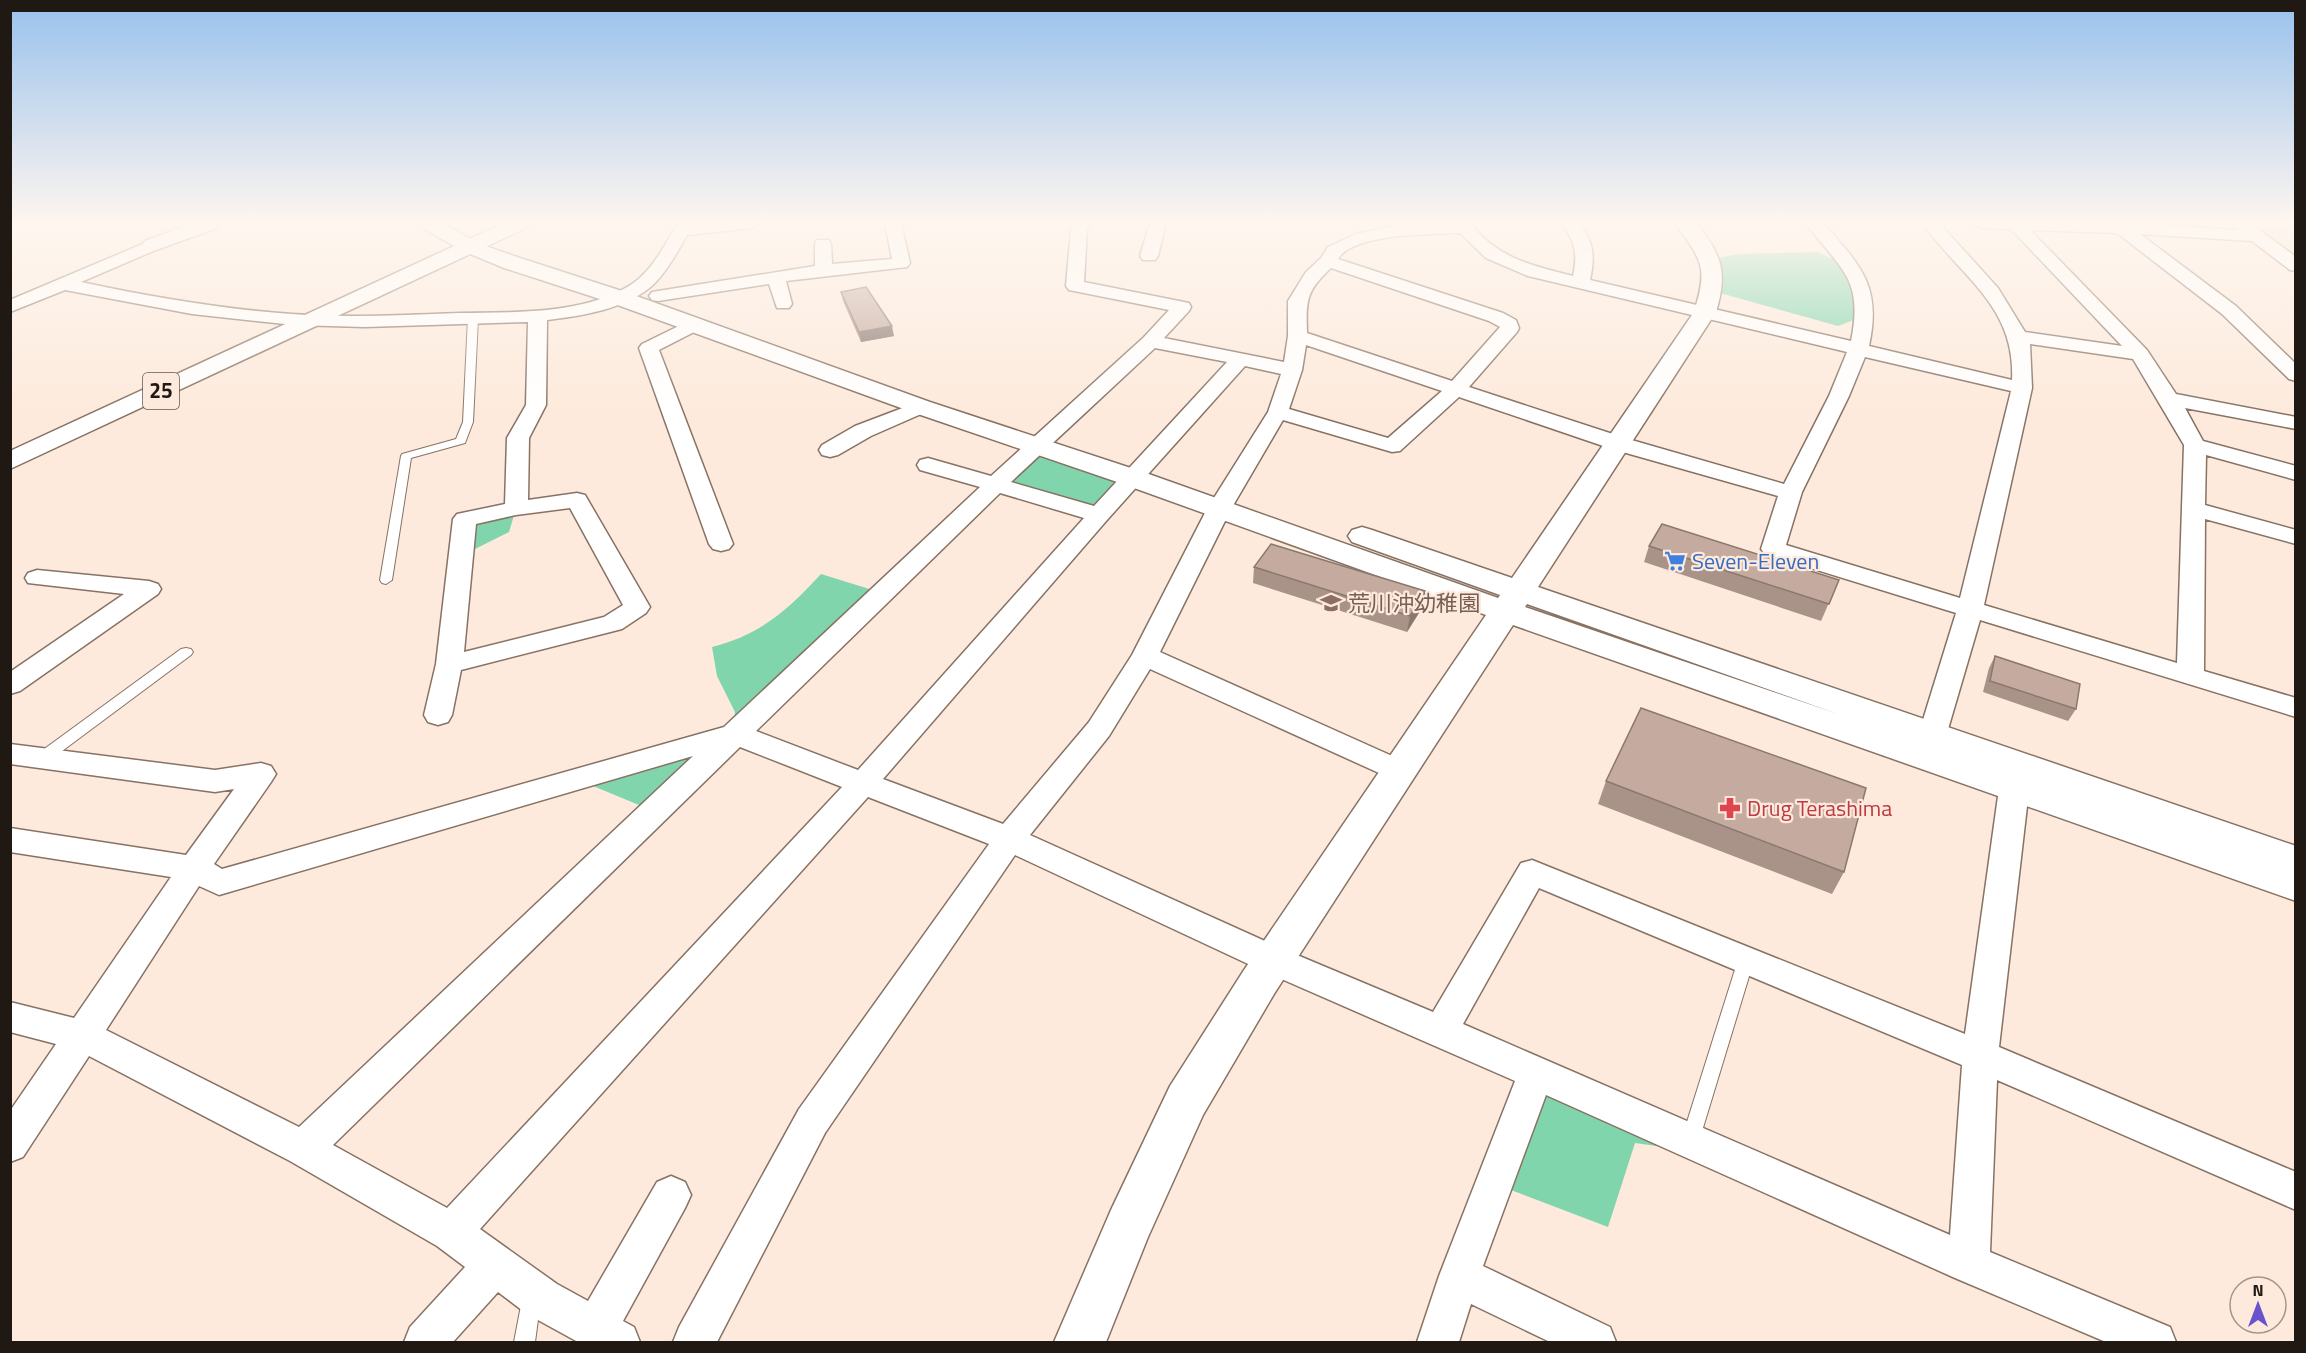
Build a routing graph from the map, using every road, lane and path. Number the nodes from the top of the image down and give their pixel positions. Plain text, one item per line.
1 (61, 286) edge
2 (70, 286) edge
3 (386, 286) edge
4 (610, 286) edge
5 (618, 286) edge
6 (645, 286) edge
7 (702, 286) edge
8 (778, 286) edge
9 (1076, 286) edge
10 (1306, 286) edge
11 (1403, 286) edge
12 (1594, 286) edge
13 (1713, 286) edge
14 (1859, 286) edge
15 (1986, 286) edge
16 (2077, 286) edge
17 (2198, 286) edge
18 (638, 294) junction
19 (783, 304) dead end
20 (10, 307) edge
21 (1705, 312) junction
22 (538, 315) junction
23 (473, 318) junction
24 (312, 321) junction
25 (693, 325) junction
26 (1298, 336) junction
27 (2018, 337) junction
28 (1151, 341) junction
29 (1860, 351) junction
30 (2140, 354) junction
31 (1240, 360) junction
32 (1292, 370) junction
33 (2295, 375) edge
34 (1457, 388) junction
35 (2022, 388) junction
36 (2169, 399) junction
37 (921, 407) junction
38 (1278, 412) junction
39 (2295, 423) edge
40 (1043, 439) junction
41 (1620, 444) junction
42 (2195, 445) junction
43 (830, 450) dead end
44 (10, 461) edge
45 (928, 465) dead end
46 (1141, 470) junction
47 (2295, 473) edge
48 (996, 484) junction
49 (1791, 493) junction
50 (1224, 500) junction
51 (516, 508) junction
52 (2195, 509) junction
53 (1099, 515) junction
54 (2295, 537) edge
55 (722, 544) dead end
56 (37, 578) dead end
57 (386, 580) dead end
58 (1512, 601) junction
59 (1970, 610) junction
60 (186, 652) dead end
61 (1145, 656) junction
62 (449, 664) junction
63 (2190, 675) junction
64 (10, 685) edge
65 (2295, 708) edge
66 (438, 715) dead end
67 (735, 734) junction
68 (1932, 736) junction
69 (10, 754) edge
70 (41, 759) junction
71 (1400, 771) junction
72 (863, 783) junction
73 (2014, 789) junction
74 (1009, 839) junction
75 (10, 840) edge
76 (2295, 861) edge
77 (194, 868) junction
78 (2295, 886) edge
79 (1273, 960) junction
80 (1746, 960) junction
81 (10, 1017) edge
82 (1441, 1031) junction
83 (82, 1035) junction
84 (1980, 1056) junction
85 (1536, 1074) junction
86 (1690, 1141) junction
87 (10, 1144) edge
88 (303, 1148) junction
89 (2295, 1191) edge
90 (671, 1195) dead end
91 (451, 1232) junction
92 (495, 1264) junction
93 (1969, 1264) junction
94 (1459, 1276) junction
95 (532, 1292) junction
96 (607, 1336) edge
97 (425, 1342) edge
98 (524, 1342) edge
99 (694, 1342) edge
100 (1080, 1342) edge
101 (1438, 1342) edge
102 (1595, 1342) edge
103 (2155, 1342) edge

1 - 20 street
2 - 24 street
3 - 24 street, 25
4 - 18 street
5 - 18 street
6 - 18 street
7 - 18 street
8 - 19 street
9 - 28 street
10 - 26 street
11 - 34 street
12 - 21 street
13 - 21 street
14 - 29 street
15 - 27 street
16 - 30 street
17 - 33 street
18 - 22 street
18 - 25 street
18 - 40 street
21 - 29 street
21 - 41 street
22 - 23 street
22 - 51 street
23 - 24 street
23 - 57 lane
24 - 44 street, 25
25 - 37 street
25 - 55 street
26 - 32 street
26 - 34 street
27 - 30 street
27 - 35 street
28 - 31 street
28 - 40 street
29 - 35 street
29 - 49 street
30 - 36 street
31 - 32 street
31 - 46 street
32 - 38 street
34 - 38 street
34 - 41 street
35 - 59 street
36 - 39 street
36 - 42 street
37 - 40 street
37 - 43 street
38 - 50 street
40 - 46 street
40 - 48 street
41 - 49 street
41 - 58 street
42 - 47 street
42 - 52 street
45 - 48 street
46 - 50 street
46 - 53 street
48 - 53 street
48 - 67 street
49 - 59 street
50 - 58 street
50 - 61 street
51 - 62 street
51 - 62 street
52 - 54 street
52 - 63 street
53 - 72 street
56 - 64 street
58 - 68 street
58 - 71 street
58 - 73 street
59 - 63 street
59 - 68 street
60 - 70 lane
61 - 71 street
61 - 74 street
62 - 66 street
63 - 65 street
67 - 72 street
67 - 77 street
67 - 88 street
68 - 76 street
69 - 70 street
70 - 77 street
71 - 79 street
72 - 74 street
72 - 91 street
73 - 78 street
73 - 84 street
74 - 79 street
74 - 99 street
75 - 77 street
77 - 83 street
79 - 82 street
79 - 100 street
80 - 82 street
80 - 84 street
80 - 86 lane
81 - 83 street
82 - 85 street
83 - 87 street
83 - 88 street
84 - 89 street
84 - 93 street
85 - 86 street
85 - 94 street
86 - 93 street
88 - 91 street
90 - 96 street
91 - 92 street
92 - 95 street
92 - 97 street
93 - 103 street
94 - 101 street
94 - 102 street
95 - 96 street
95 - 98 lane

